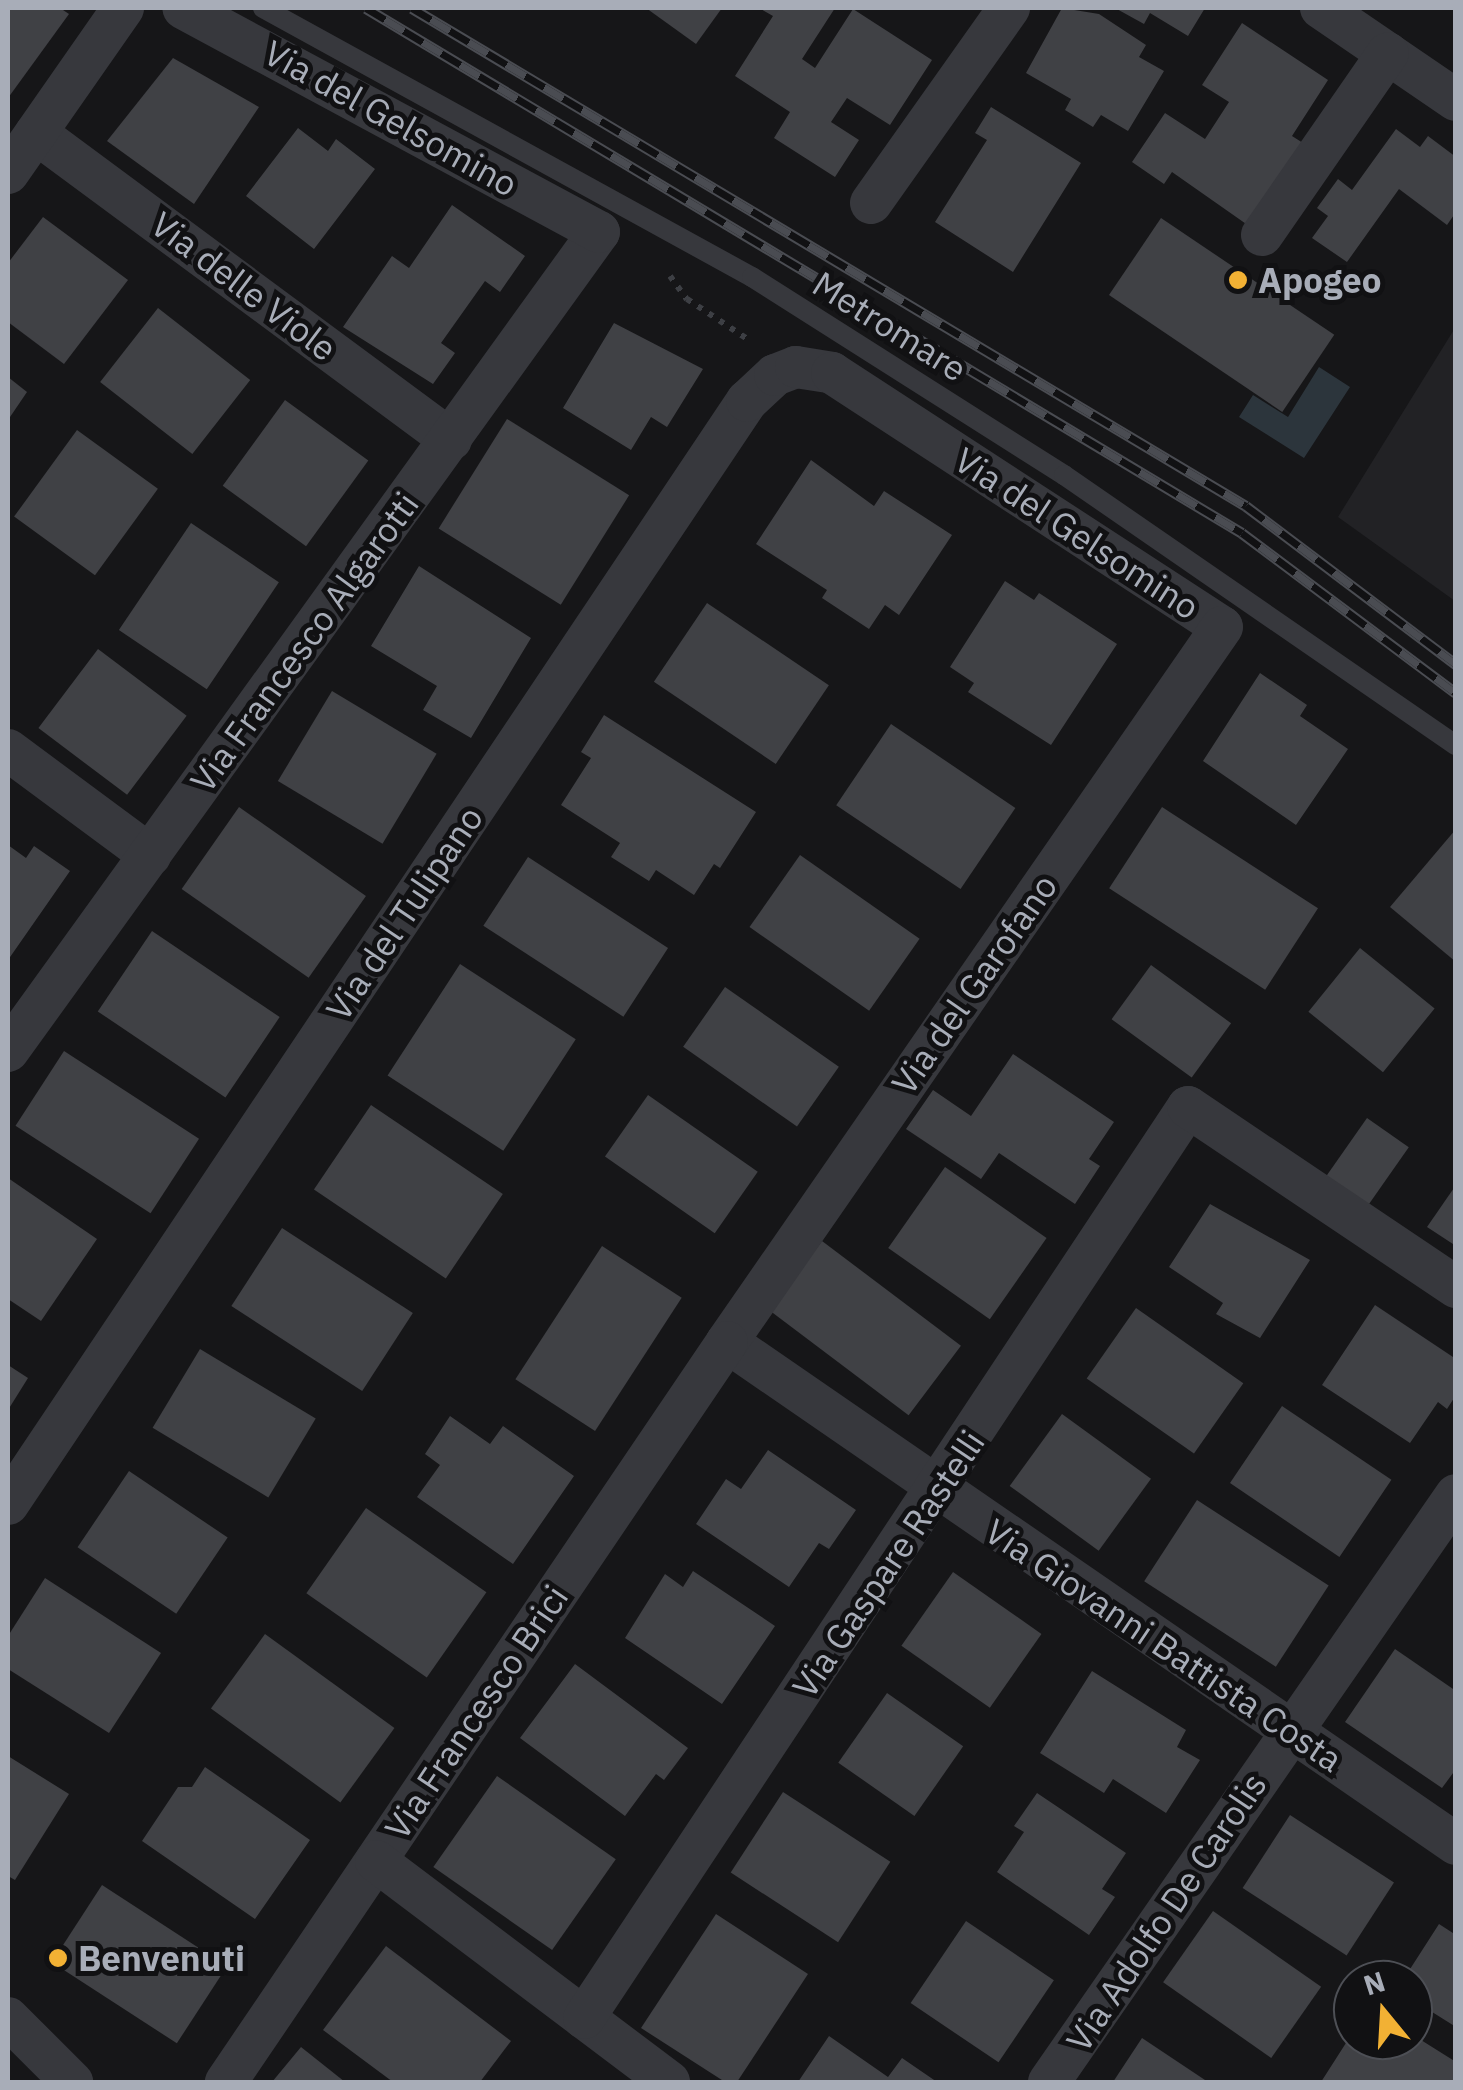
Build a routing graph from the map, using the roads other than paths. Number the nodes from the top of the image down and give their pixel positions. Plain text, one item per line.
1 (123, 8) edge
2 (183, 8) edge
3 (263, 8) edge
4 (1009, 8) edge
5 (1322, 8) edge
6 (1388, 53) junction
7 (1456, 100) edge
8 (36, 133) junction
9 (8, 173) edge
10 (871, 203) dead end
11 (598, 232) joint
12 (1262, 235) dead end
13 (832, 373) joint
14 (451, 440) junction
15 (1222, 627) joint
16 (1456, 745) edge
17 (8, 750) edge
18 (150, 856) junction
19 (8, 1051) edge
20 (1456, 1288) edge
21 (726, 1342) junction
22 (938, 1492) junction
23 (1456, 1495) edge
24 (8, 1504) edge
25 (1291, 1729) junction
26 (1456, 1844) edge
27 (376, 1861) junction
28 (8, 2018) edge
29 (584, 2018) junction
30 (72, 2082) edge
31 (226, 2082) edge
32 (669, 2082) edge
33 (1049, 2082) edge

1 - 8 street
2 - 11 street, Via del Gelsomino
3 - 16 lane, Metromare
4 - 10 street
5 - 6 street
6 - 7 street
6 - 12 street
8 - 9 street
8 - 14 street, Via delle Viole
11 - 14 street, Via Francesco Algarotti
13 - 15 street, Via del Gelsomino
13 - 24 street, Via del Tulipano
14 - 18 street, Via Francesco Algarotti
15 - 21 street, Via del Garofano
17 - 18 street
18 - 19 street, Via Francesco Algarotti
20 - 22 street, Via Gaspare Rastelli
21 - 22 street, Via Giovanni Battista Costa
21 - 27 street, Via Francesco Brici
22 - 25 street, Via Giovanni Battista Costa
22 - 29 street, Via Gaspare Rastelli
23 - 25 street, Via Adolfo De Carolis
25 - 26 street, Via Giovanni Battista Costa
25 - 33 street, Via Adolfo De Carolis
27 - 29 street
27 - 31 street, Via Francesco Brici
28 - 30 street
29 - 32 street

